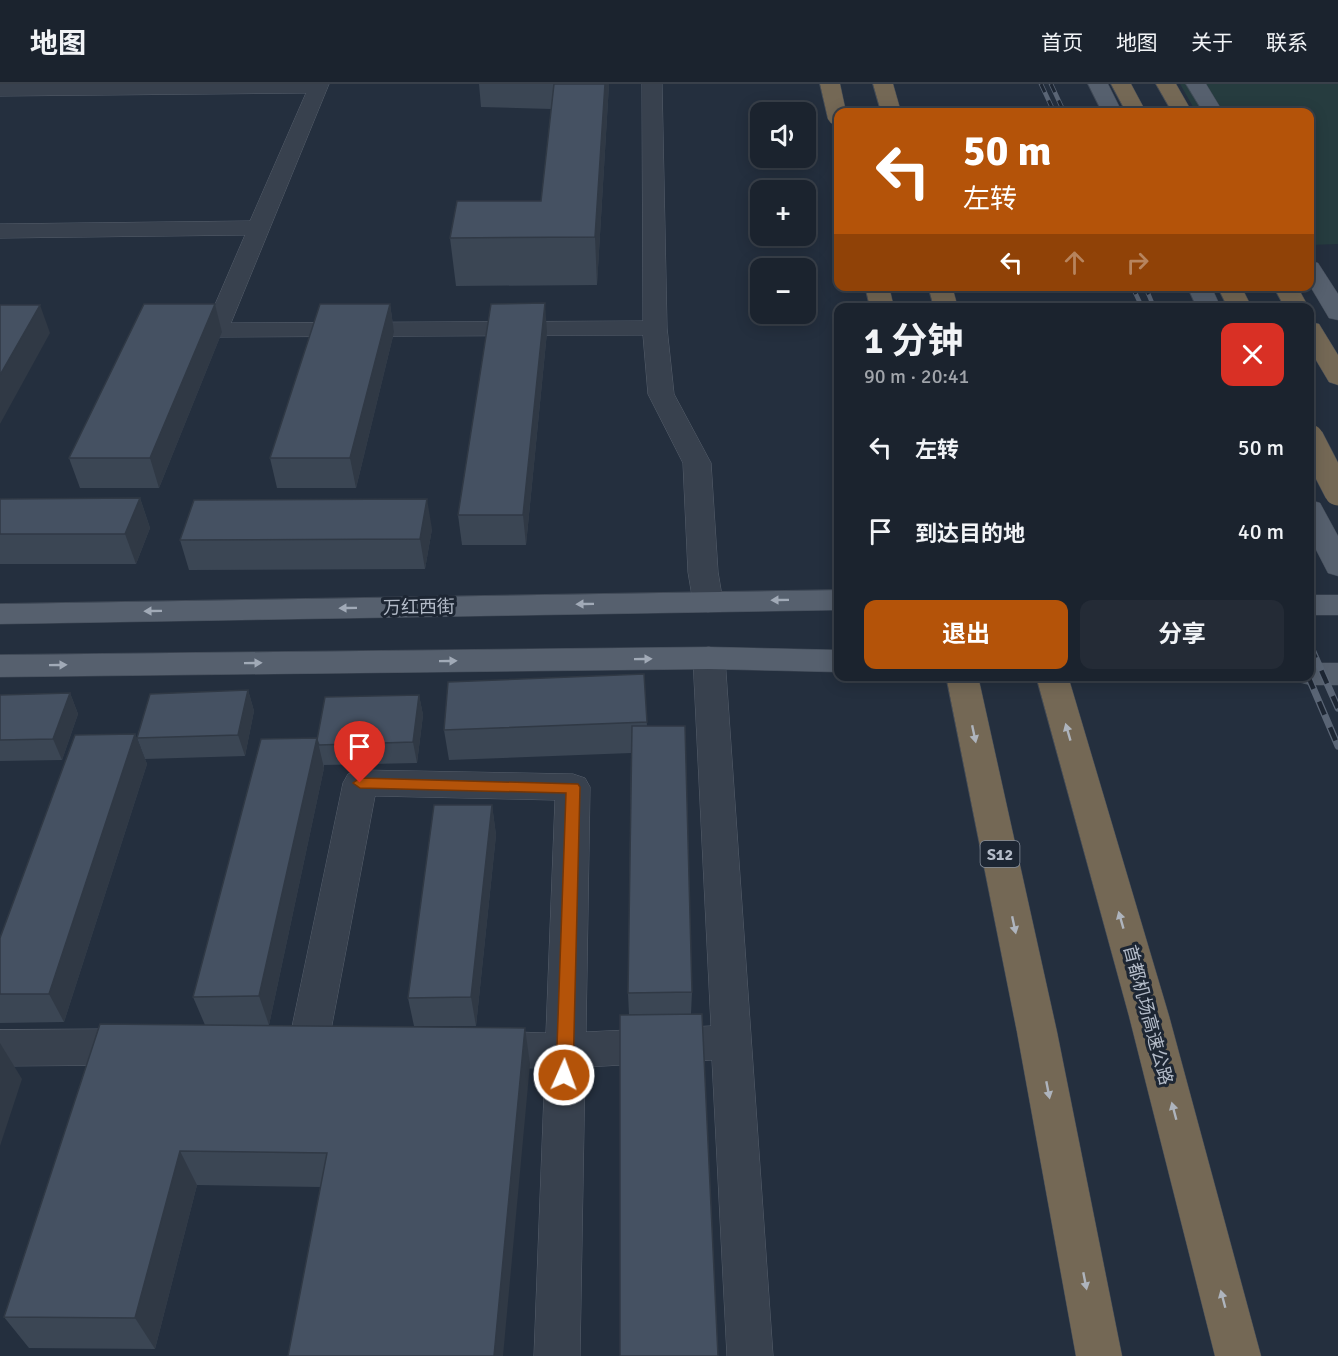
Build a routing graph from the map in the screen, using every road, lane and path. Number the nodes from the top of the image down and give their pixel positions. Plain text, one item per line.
1 (652, 84) edge
2 (830, 84) edge
3 (883, 84) edge
4 (1098, 84) edge
5 (1121, 84) edge
6 (1166, 84) edge
7 (1196, 84) edge
8 (318, 86) edge
9 (0, 90) edge
10 (835, 108) edge
11 (890, 108) edge
12 (1110, 108) edge
13 (1134, 108) edge
14 (1180, 108) edge
15 (1211, 108) edge
16 (258, 228) junction
17 (0, 231) edge
18 (1314, 274) edge
19 (1338, 313) edge
20 (655, 328) junction
21 (1314, 335) edge
22 (1338, 377) edge
23 (1314, 446) edge
24 (1338, 492) edge
25 (1314, 517) edge
26 (1338, 566) edge
27 (834, 600) edge
28 (708, 602) junction
29 (1314, 605) edge
30 (1338, 606) edge
31 (0, 614) edge
32 (709, 658) junction
33 (834, 662) edge
34 (0, 666) edge
35 (1314, 674) edge
36 (1338, 674) edge
37 (963, 681) edge
38 (1053, 681) edge
39 (731, 1042) junction
40 (308, 1046) edge
41 (166, 1047) edge
42 (0, 1048) edge
43 (448, 1049) edge
44 (565, 1051) junction
45 (557, 1356) edge
46 (750, 1356) edge
47 (1099, 1356) edge
48 (1238, 1356) edge

1 - 20 street
2 - 10 highway
3 - 11 highway
4 - 12 main road
5 - 13 highway
6 - 14 highway
7 - 15 main road
8 - 9 street
8 - 16 street
16 - 17 street
16 - 20 street
18 - 19 main road
20 - 28 street
21 - 22 highway
23 - 24 highway, bridge
25 - 26 main road
27 -> 28 main road, 万红西街
28 -> 31 main road, 万红西街
29 - 30 main road
32 - 33 main road
34 -> 32 main road
32 - 39 street
35 - 36 main road
37 -> 47 highway, S12
48 -> 38 highway, 首都机场高速公路
39 - 44 street
39 - 46 street
40 - 44 street
41 - 42 street
43 - 44 street
44 - 45 street

